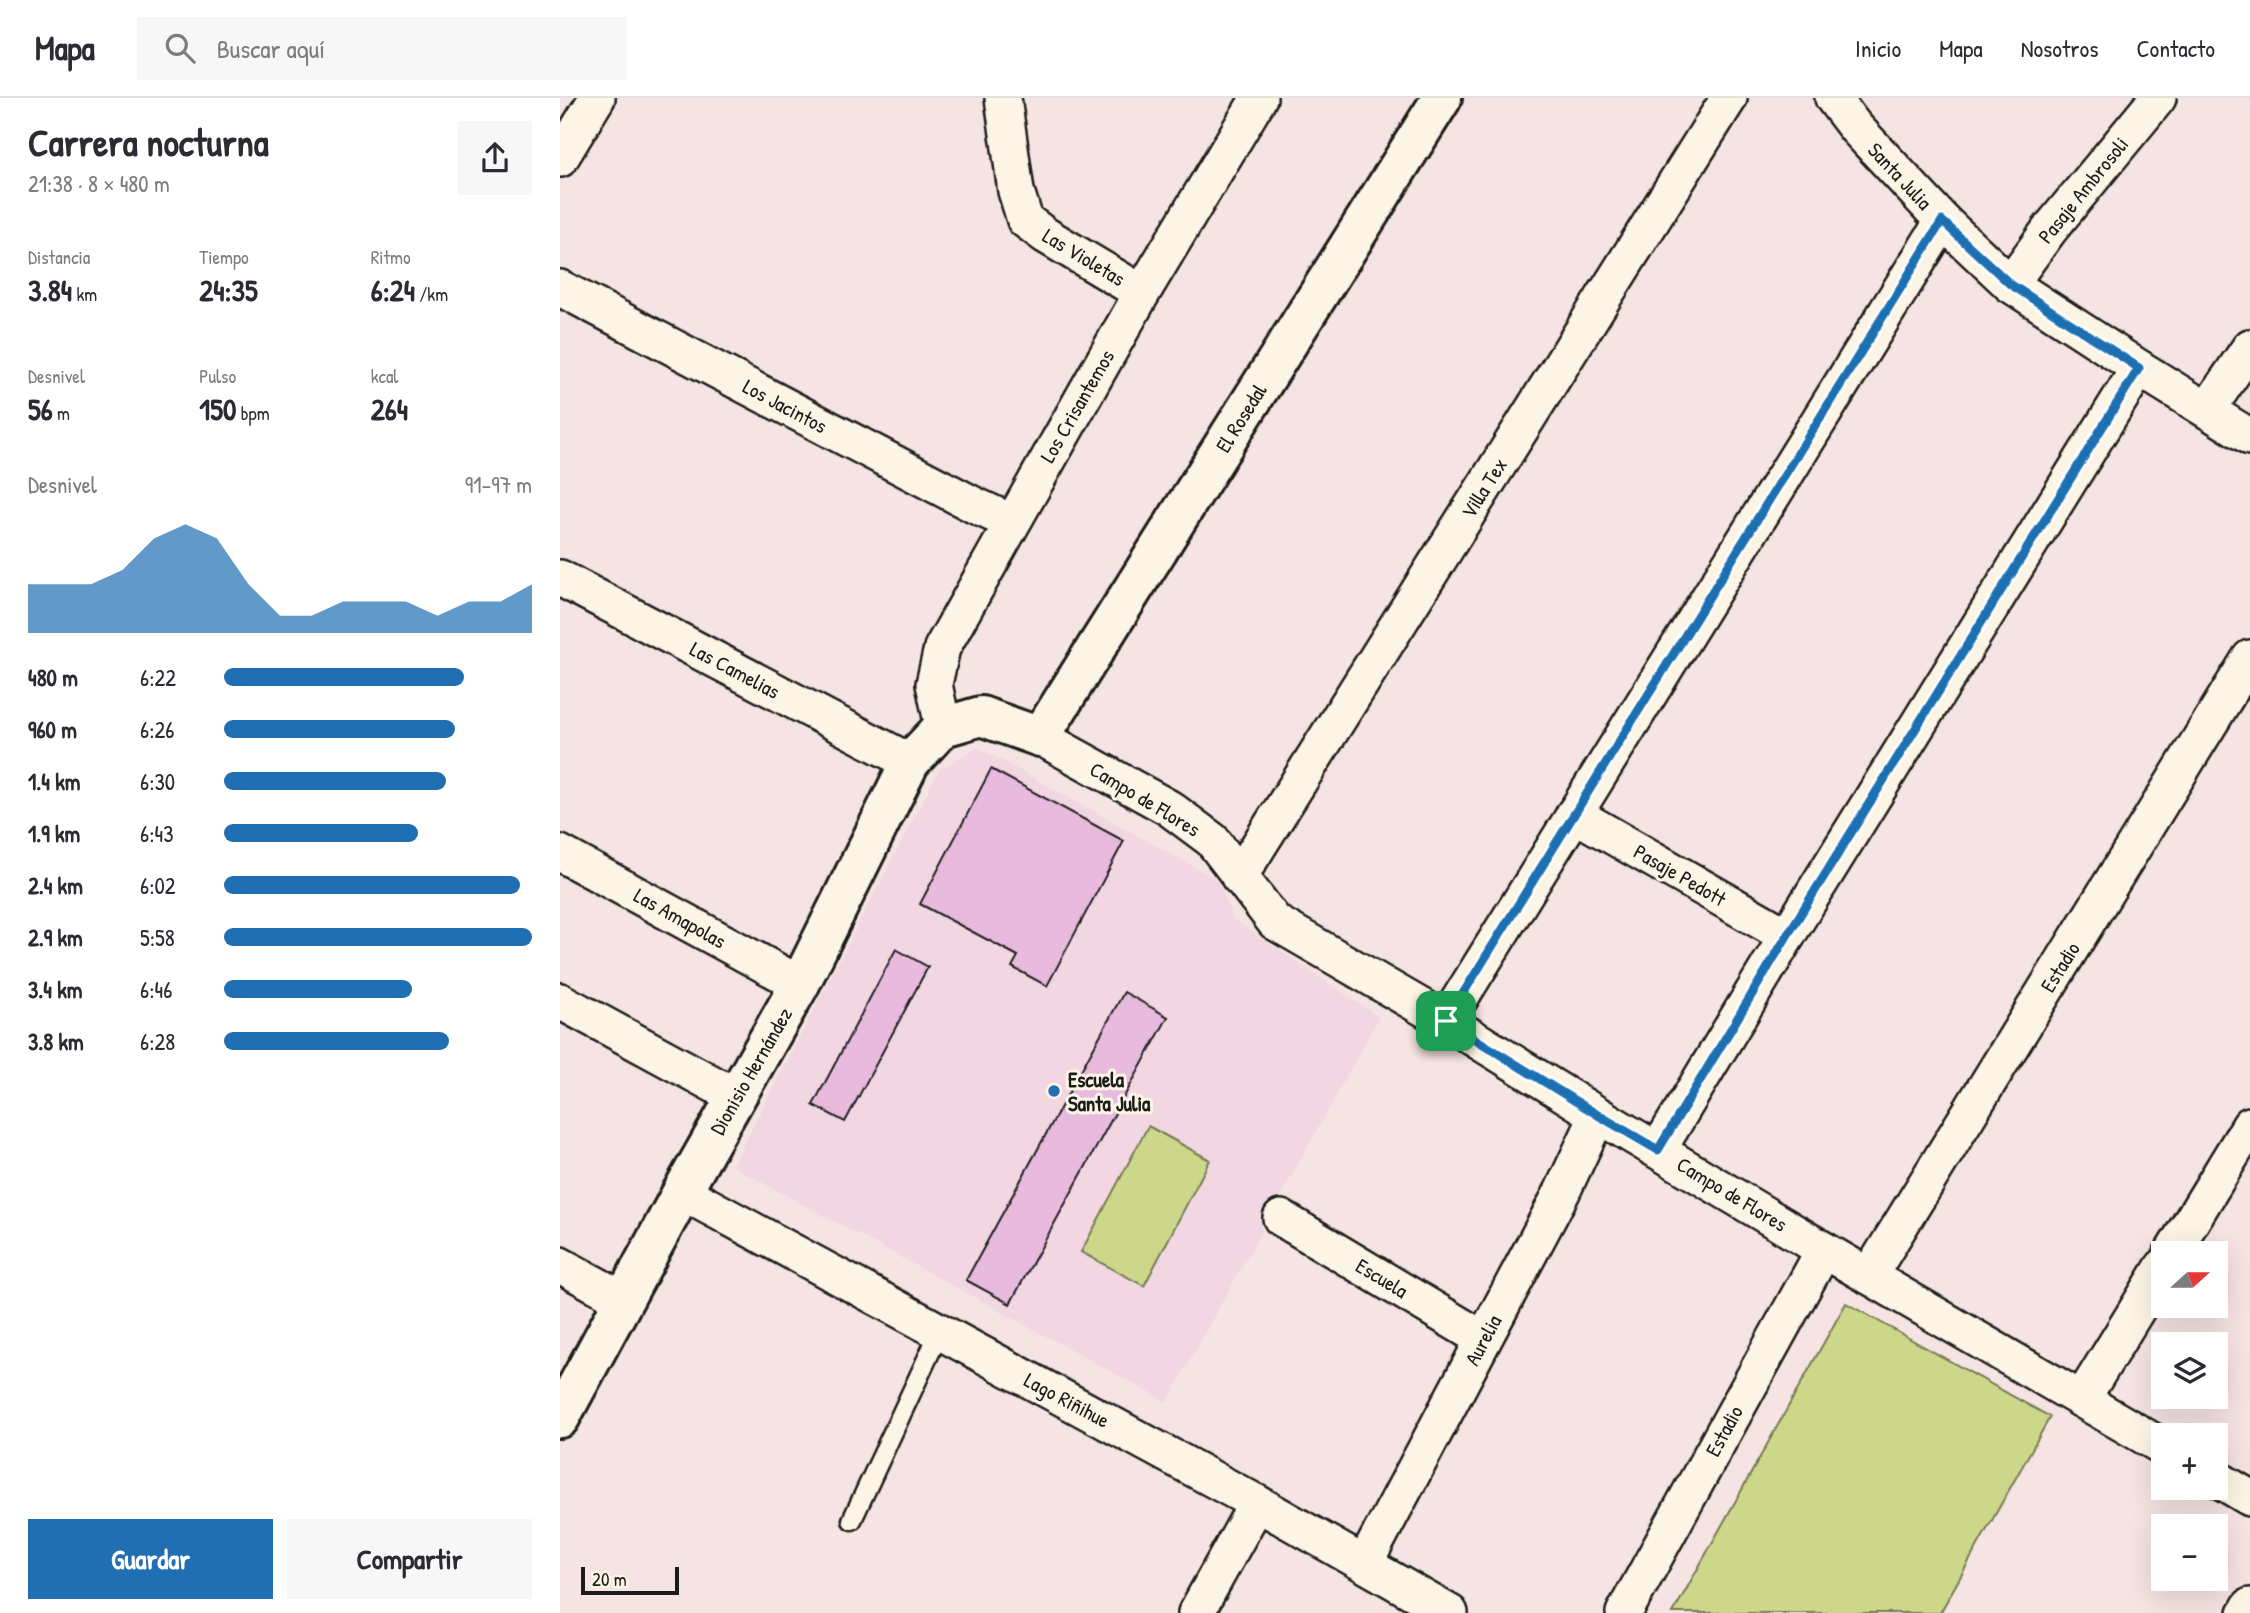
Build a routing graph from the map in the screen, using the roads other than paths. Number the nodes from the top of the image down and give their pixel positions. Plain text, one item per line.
1 (597, 98) edge
2 (1003, 98) edge
3 (1259, 98) edge
4 (1442, 98) edge
5 (1729, 98) edge
6 (1833, 98) edge
7 (2158, 98) edge
8 (560, 159) edge
9 (1942, 221) junction
10 (2010, 284) junction
11 (560, 288) edge
12 (1142, 293) junction
13 (2250, 347) edge
14 (2139, 368) junction
15 (2207, 409) junction
16 (2250, 437) edge
17 (1011, 523) junction
18 (560, 578) edge
19 (2250, 658) edge
20 (943, 727) junction
21 (1040, 737) junction
22 (910, 762) junction
23 (1574, 814) junction
24 (560, 853) edge
25 (1239, 877) junction
26 (1787, 936) junction
27 (800, 984) junction
28 (560, 1001) edge
29 (1446, 1021) junction
30 (737, 1097) junction
31 (1598, 1115) junction
32 (2250, 1125) edge
33 (1658, 1150) junction
34 (682, 1192) junction
35 (1281, 1218) dead end
36 (2179, 1241) edge
37 (1824, 1250) junction
38 (560, 1265) edge
39 (1869, 1276) junction
40 (2151, 1287) edge
41 (624, 1300) junction
42 (940, 1331) junction
43 (1483, 1339) junction
44 (2082, 1399) junction
45 (560, 1418) edge
46 (2151, 1440) edge
47 (2228, 1485) edge
48 (2250, 1498) edge
49 (1257, 1503) junction
50 (852, 1520) dead end
51 (1365, 1563) junction
52 (2250, 1606) edge
53 (1196, 1613) edge
54 (1450, 1613) edge
55 (1624, 1613) edge
56 (2246, 1613) edge

1 - 8 street
2 - 12 street, Las Violetas
3 - 12 street, Los Crisantemos
4 - 21 street, El Rosedal
5 - 25 street, Villa Tex
6 - 9 street, Santa Julia
7 - 10 street, Pasaje Ambrosoli
9 - 10 street, Santa Julia
9 - 23 street
10 - 14 street, Santa Julia
11 - 17 street, Los Jacintos
12 - 17 street, Los Crisantemos
13 - 15 street
14 - 15 street, Santa Julia
14 - 26 street
15 - 16 street, Santa Julia
17 - 20 street, Los Crisantemos
18 - 22 street, Las Camelias
19 - 39 street, Estadio
20 - 21 street
20 - 22 street, Dionisio Hernández
21 - 25 street, Campo de Flores
22 - 27 street, Dionisio Hernández
23 - 26 street, Pasaje Pedott
23 - 29 street
24 - 27 street, Las Amapolas
25 - 29 street, Campo de Flores
26 - 33 street
27 - 30 street, Dionisio Hernández
28 - 30 street
29 - 31 street, Campo de Flores
30 - 34 street, Dionisio Hernández
31 - 33 street, Campo de Flores
31 - 43 street, Aurelia
32 - 36 street
33 - 37 street, Campo de Flores
34 - 41 street, Dionisio Hernández
34 - 42 street, Lago Riñihue
35 - 43 street, Escuela
37 - 39 street, Campo de Flores
37 - 55 street, Estadio
38 - 41 street
39 - 44 street, Campo de Flores
40 - 44 street
41 - 45 street, Dionisio Hernández
42 - 49 street, Lago Riñihue
42 - 50 lane
43 - 51 street, Aurelia
44 - 46 street, Campo de Flores
47 - 48 street
49 - 51 street, Lago Riñihue
49 - 53 street
51 - 54 street, Lago Riñihue
52 - 56 street

